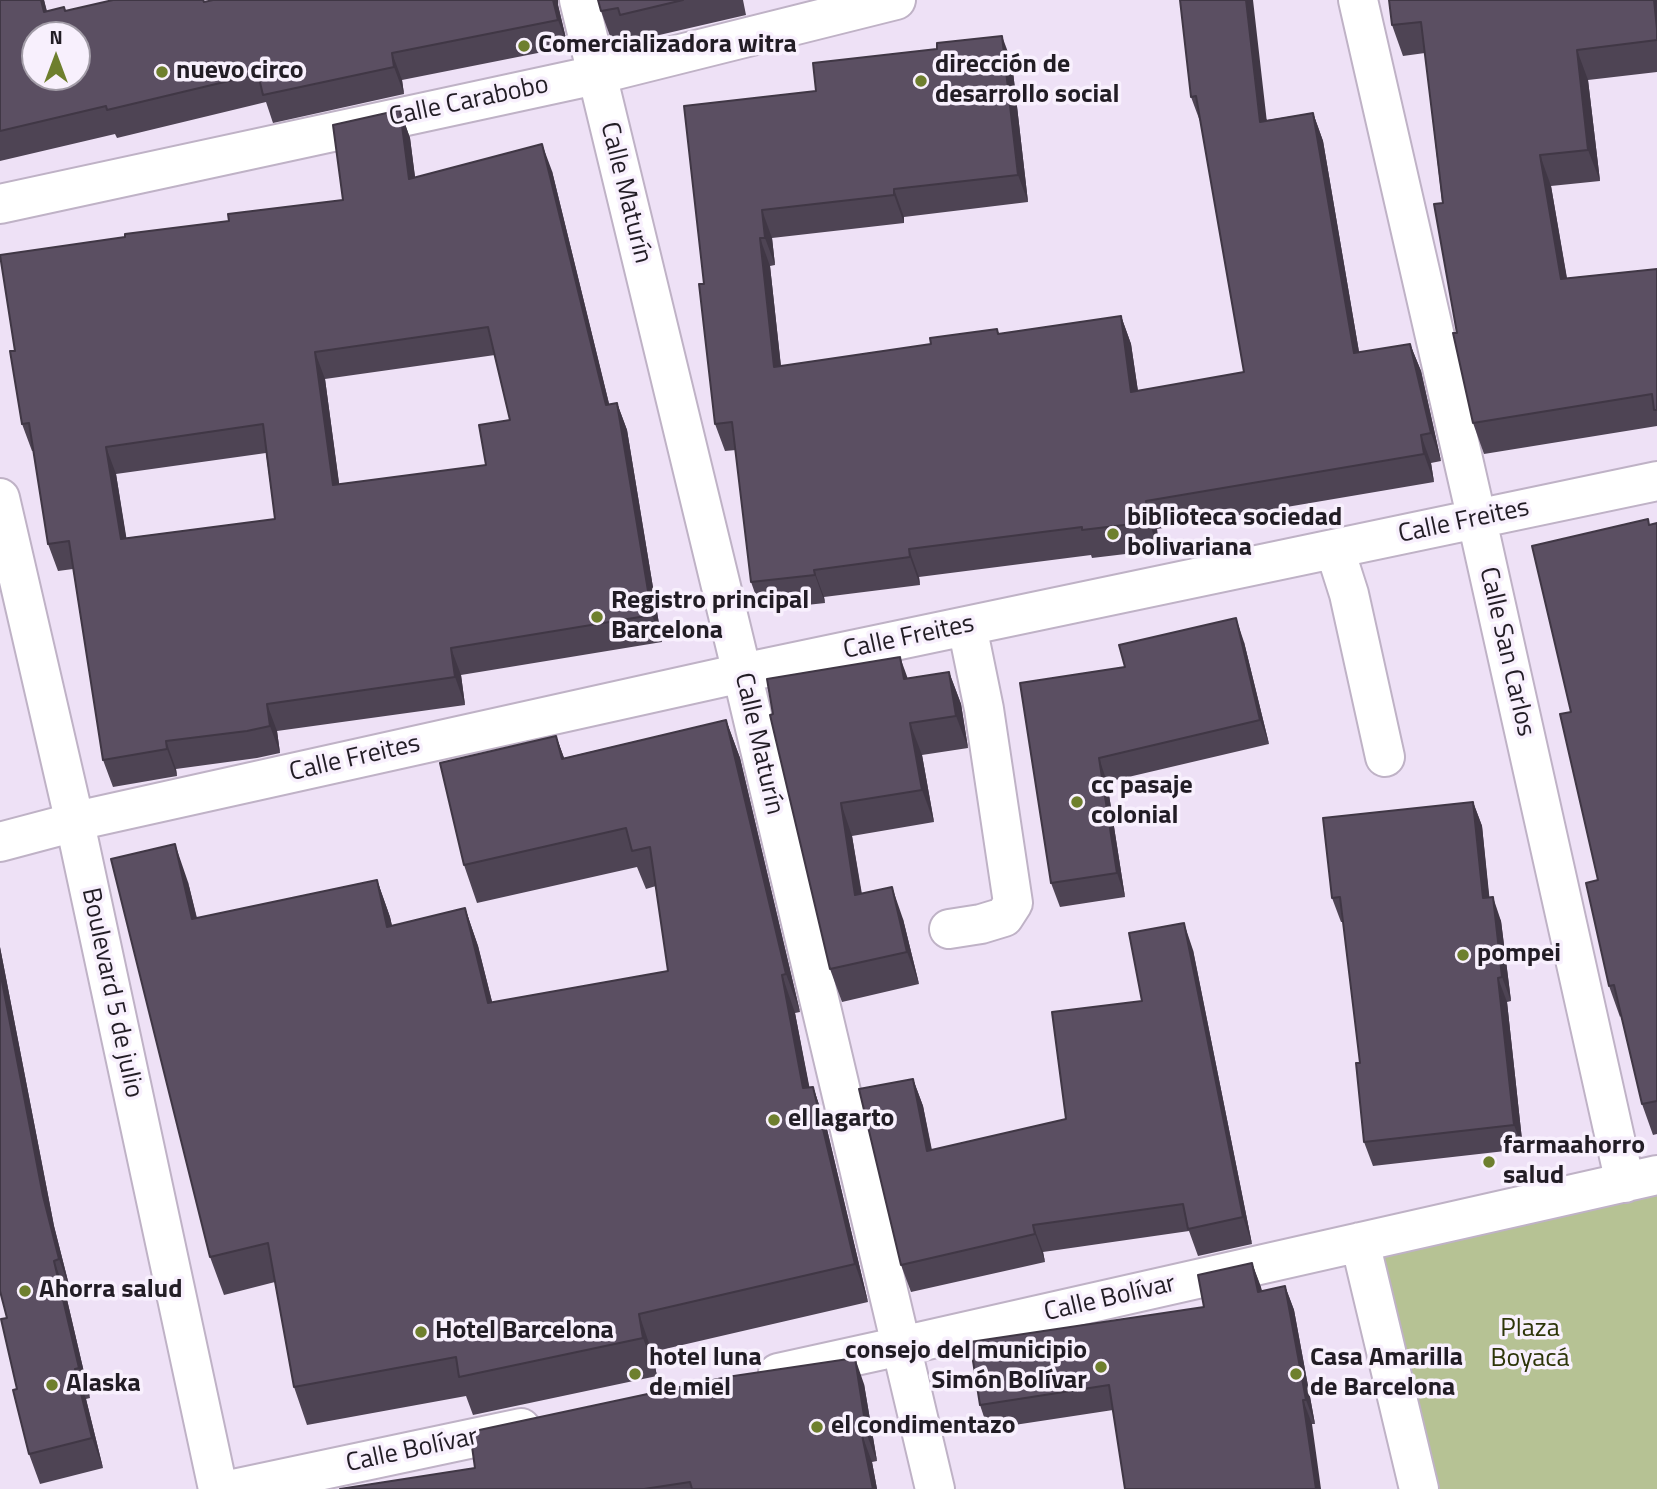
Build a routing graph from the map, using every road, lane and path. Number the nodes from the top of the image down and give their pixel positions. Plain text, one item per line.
1 (579, 0) edge
2 (896, 0) edge
3 (1358, 0) edge
4 (596, 75) junction
5 (0, 204) edge
6 (1657, 481) edge
7 (0, 498) edge
8 (1477, 520) junction
9 (1335, 550) junction
10 (967, 626) junction
11 (742, 673) junction
12 (1385, 757) dead end
13 (75, 823) junction
14 (0, 842) edge
15 (949, 929) dead end
16 (1641, 1179) edge
17 (1360, 1242) junction
18 (901, 1346) junction
19 (739, 1381) edge
20 (550, 1421) edge
21 (218, 1489) edge
22 (233, 1489) edge
23 (935, 1489) edge
24 (1419, 1489) edge

1 - 4 street, Calle Maturín
2 - 4 street, Calle Carabobo
3 - 8 street, Calle San Carlos
4 - 5 street, Calle Carabobo
4 - 11 street, Calle Maturín
6 - 8 street, Calle Freites
7 - 13 street, Boulevard 5 de julio
8 - 9 street, Calle Freites
8 - 16 street, Calle San Carlos
9 - 10 street, Calle Freites
9 - 12 street
10 - 11 street, Calle Freites
10 - 15 street
11 - 13 street, Calle Freites
11 - 18 street, Calle Maturín
13 - 14 street, Calle Freites
13 - 21 street, Boulevard 5 de julio
16 - 17 street, Calle Bolívar
17 - 18 street, Calle Bolívar
17 - 24 street
18 - 19 street, Calle Bolívar
18 - 23 street, Calle Maturín
20 - 22 street, Calle Bolívar

